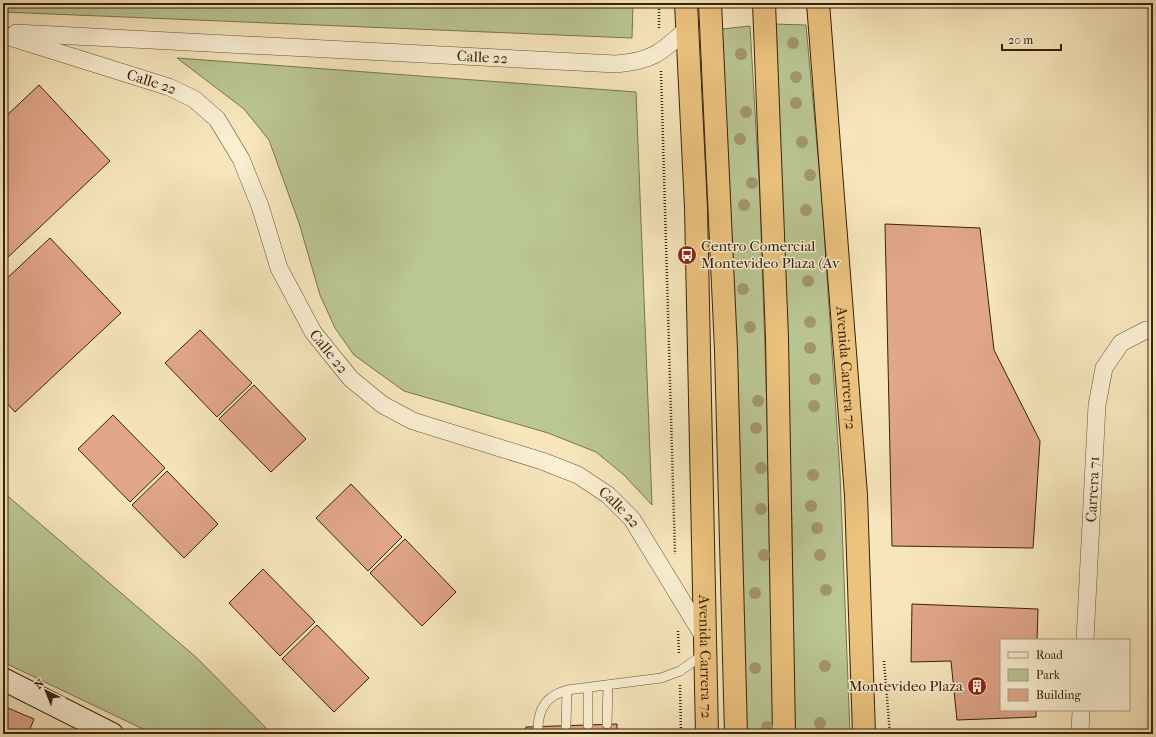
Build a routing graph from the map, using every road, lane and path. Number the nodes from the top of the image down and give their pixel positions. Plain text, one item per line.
1 (658, 3) edge
2 (686, 3) edge
3 (710, 3) edge
4 (764, 3) edge
5 (818, 3) edge
6 (687, 29) junction
7 (3, 34) edge
8 (660, 52) junction
9 (722, 231) junction
10 (697, 270) junction
11 (1153, 330) edge
12 (676, 562) dead end
13 (678, 626) dead end
14 (1085, 639) edge
15 (705, 645) junction
16 (884, 657) dead end
17 (680, 671) junction
18 (3, 679) edge
19 (608, 685) junction
20 (588, 687) junction
21 (566, 690) junction
22 (1081, 711) edge
23 (607, 724) dead end
24 (588, 725) dead end
25 (566, 726) dead end
26 (538, 727) dead end
27 (112, 734) edge
28 (681, 734) edge
29 (707, 734) edge
30 (736, 734) edge
31 (784, 734) edge
32 (864, 734) edge
33 (890, 734) edge
34 (1080, 734) edge

1 - 8 path
2 - 6 highway, Avenida Carrera 72
3 - 9 highway, Avenida Carrera 72
4 - 31 highway
5 - 32 highway, Avenida Carrera 72
6 - 8 street, Calle 22
6 - 10 highway, Avenida Carrera 72
7 - 8 street, Calle 22
7 - 15 street, Calle 22
8 - 12 path
9 - 10 highway
9 - 30 highway, Avenida Carrera 72
10 - 15 highway, Avenida Carrera 72
11 - 14 street, Carrera 71
13 - 17 path
15 - 17 lane
15 - 29 highway, Avenida Carrera 72
16 - 33 path
17 - 19 lane
17 - 28 path
18 - 27 street
19 - 20 lane
19 - 23 lane
20 - 21 lane
20 - 24 lane
21 - 25 lane
21 - 26 lane
22 - 34 street

